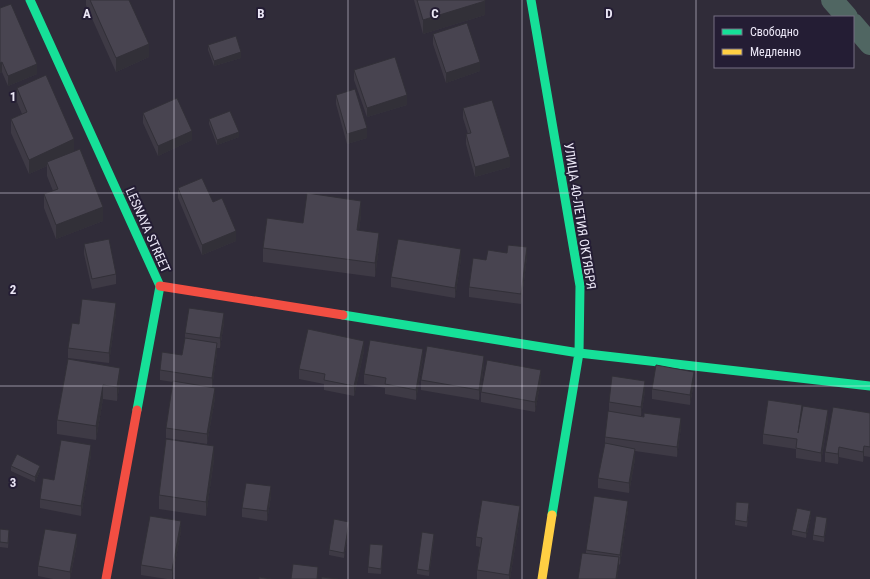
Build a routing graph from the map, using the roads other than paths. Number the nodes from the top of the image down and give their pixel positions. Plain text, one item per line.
1 (30, 0) edge
2 (531, 0) edge
3 (854, 24) edge
4 (870, 44) edge
5 (160, 286) junction
6 (579, 353) junction
7 (870, 386) edge
8 (106, 579) edge
9 (542, 579) edge

1 - 5 street, LESNAYA STREET
2 - 6 street, УЛИЦА 40-ЛЕТИЯ ОКТЯБРЯ
3 - 4 street
5 - 6 street
5 - 8 street, LESNAYA STREET
6 - 7 street
6 - 9 street, УЛИЦА 40-ЛЕТИЯ ОКТЯБРЯ

